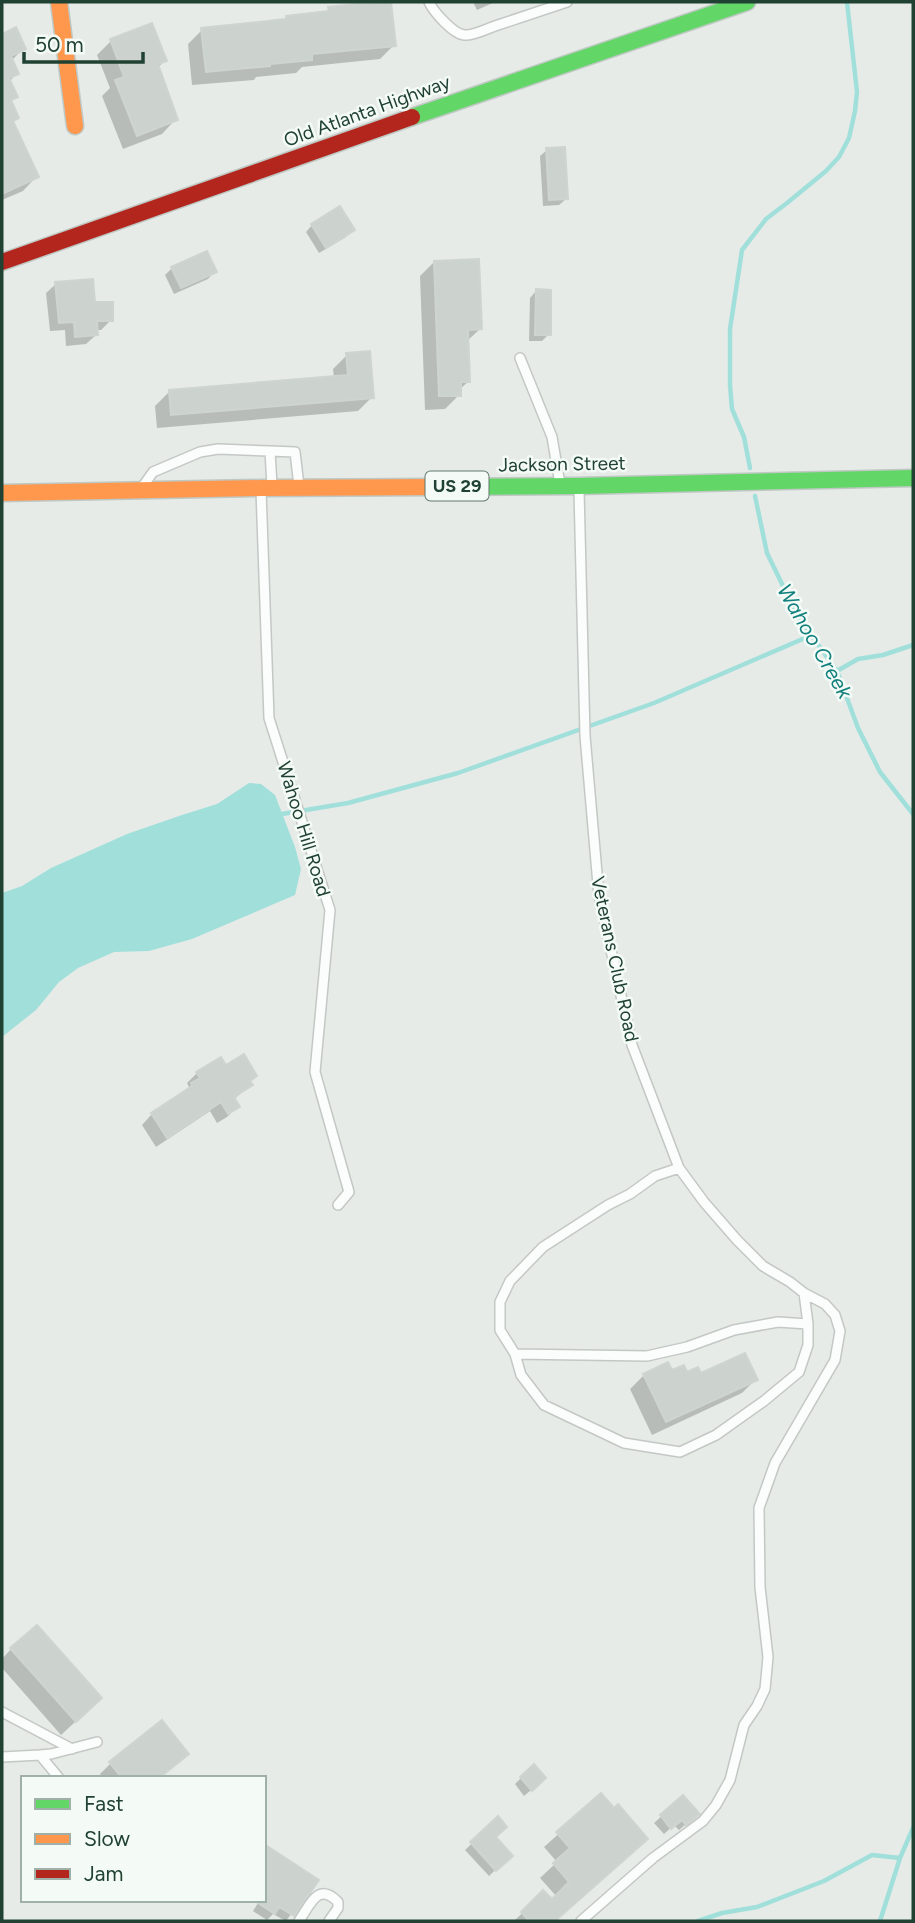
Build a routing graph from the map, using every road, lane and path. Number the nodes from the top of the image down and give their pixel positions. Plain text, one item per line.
1 (59, 2) edge
2 (429, 2) edge
3 (567, 2) edge
4 (747, 2) edge
5 (75, 126) dead end
6 (2, 262) edge
7 (520, 358) dead end
8 (270, 452) junction
9 (913, 478) edge
10 (560, 485) junction
11 (579, 486) junction
12 (267, 488) junction
13 (300, 488) junction
14 (139, 490) junction
15 (2, 494) edge
16 (679, 1168) junction
17 (338, 1205) dead end
18 (804, 1293) junction
19 (808, 1324) junction
20 (516, 1354) junction
21 (2, 1712) edge
22 (97, 1742) dead end
23 (72, 1749) junction
24 (40, 1755) junction
25 (2, 1757) edge
26 (57, 1776) edge
27 (299, 1921) edge
28 (329, 1921) edge
29 (581, 1921) edge

1 - 5 street
2 - 3 lane
4 - 6 street, Old Atlanta Highway
7 - 10 lane
8 - 12 lane
8 - 13 lane
8 - 14 lane
9 - 11 street, Jackson Street / US 29
10 - 11 street, Jackson Street / US 29
10 - 13 street, Jackson Street / US 29
11 - 16 lane, Veterans Club Road
12 - 13 street, Jackson Street / US 29
12 - 14 street, Jackson Street / US 29
12 - 17 lane, Wahoo Hill Road
14 - 15 street, Jackson Street / US 29
16 - 18 lane, Veterans Club Road
16 - 20 lane
18 - 19 lane
18 - 29 lane, Veterans Club Road
19 - 20 lane
19 - 20 lane
21 - 23 lane
22 - 23 lane
23 - 24 lane
24 - 25 lane
24 - 26 lane
27 - 28 lane

